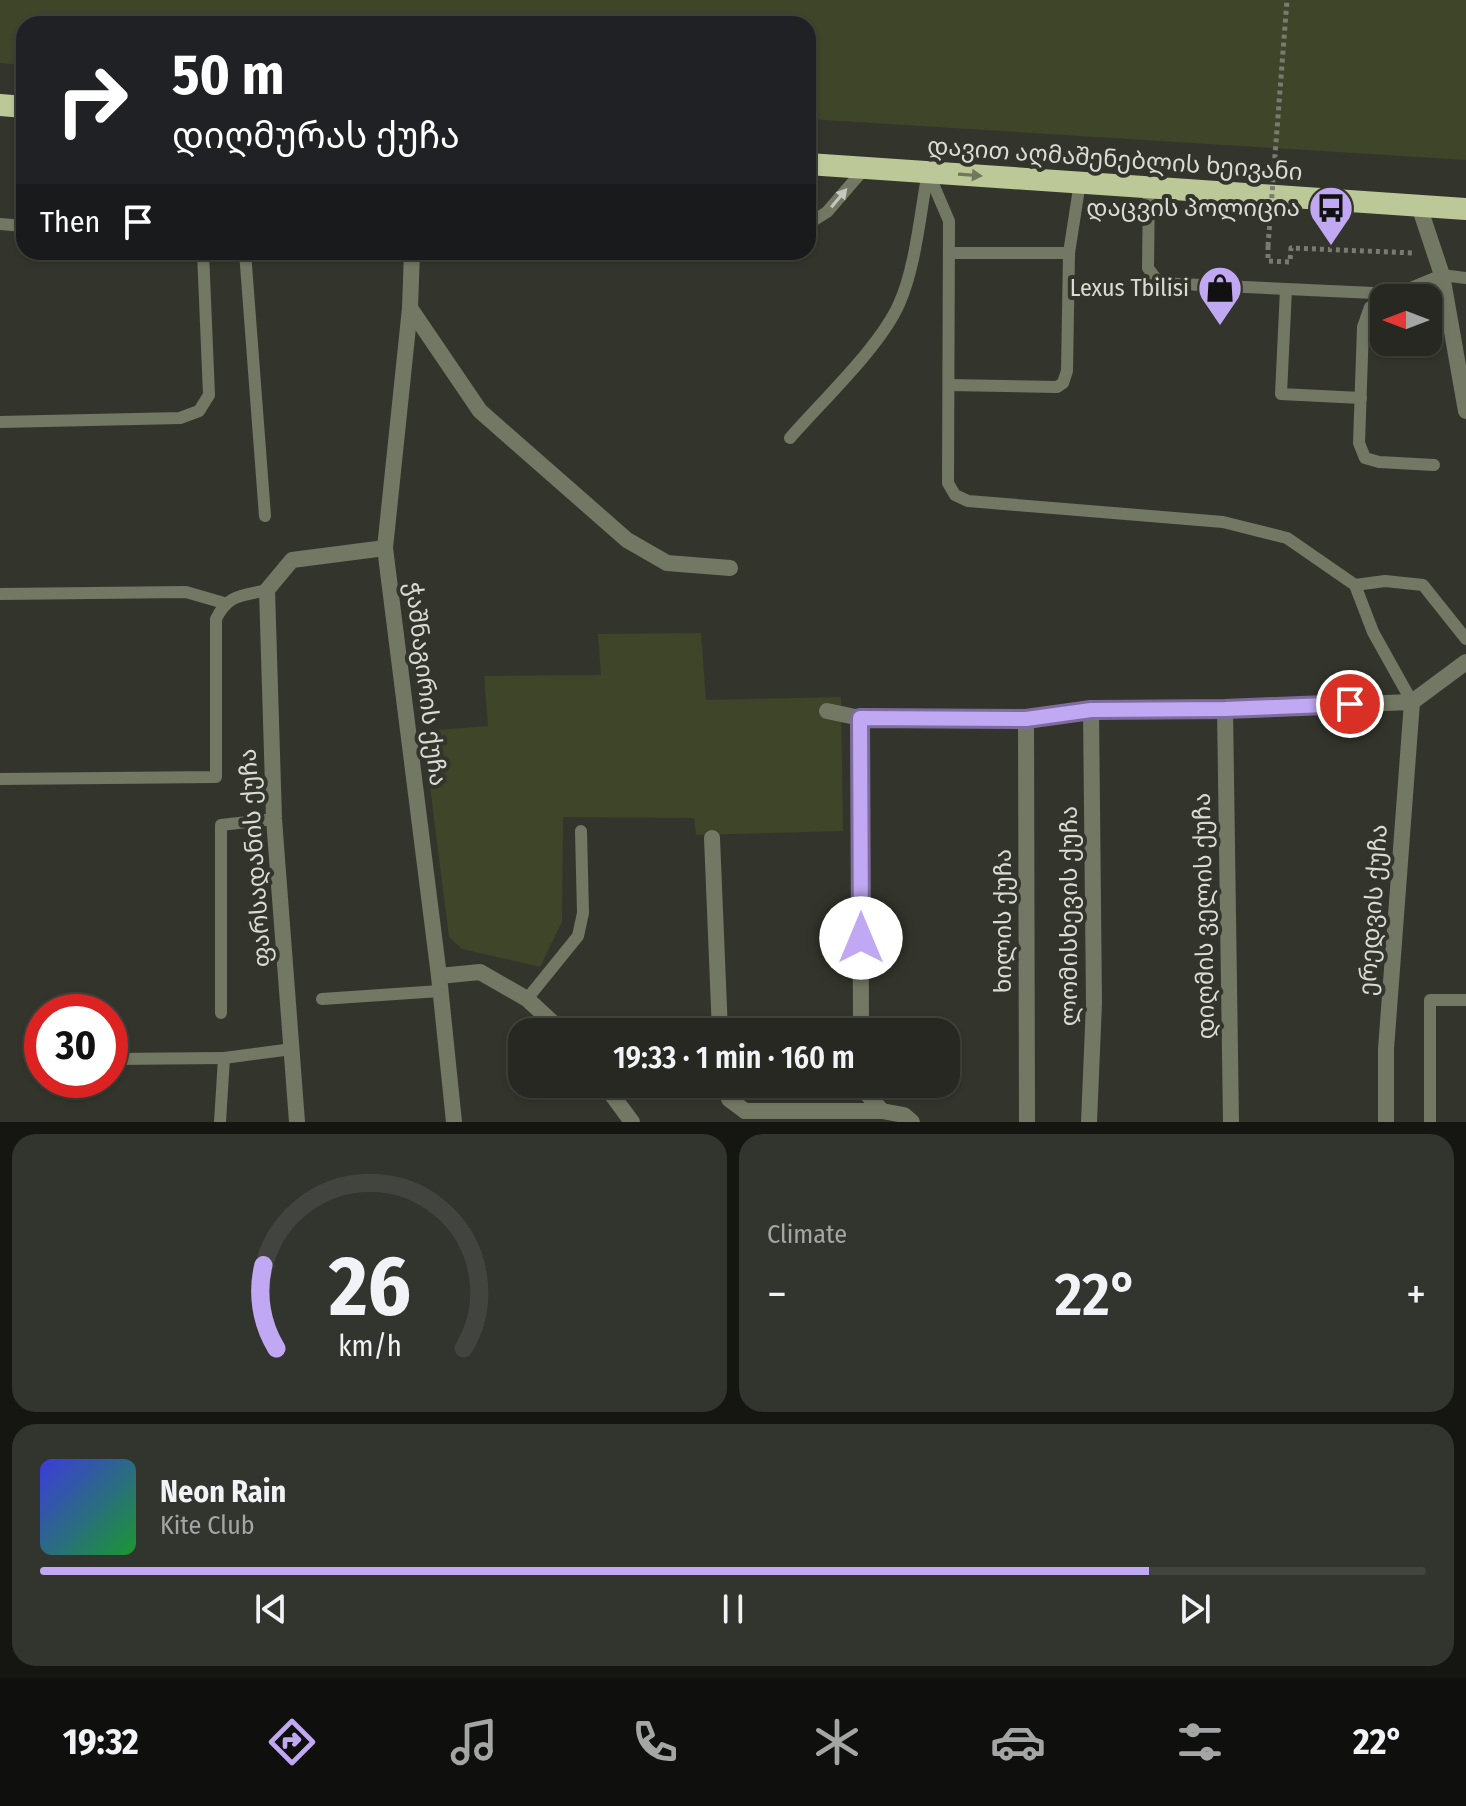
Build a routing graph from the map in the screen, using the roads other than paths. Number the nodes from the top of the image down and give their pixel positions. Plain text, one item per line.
1 (816, 165) edge
2 (865, 168) junction
3 (928, 172) junction
4 (1080, 182) junction
5 (1149, 187) junction
6 (1419, 206) junction
7 (1466, 209) edge
8 (816, 219) edge
9 (950, 253) junction
10 (1069, 253) junction
11 (203, 260) edge
12 (246, 260) edge
13 (412, 260) edge
14 (1442, 275) junction
15 (1466, 278) edge
16 (1420, 284) edge
17 (1286, 289) junction
18 (1370, 296) edge
19 (1370, 307) edge
20 (410, 308) junction
21 (949, 385) junction
22 (1361, 398) junction
23 (1466, 411) edge
24 (0, 422) edge
25 (790, 438) dead end
26 (1434, 465) dead end
27 (265, 516) dead end
28 (385, 548) junction
29 (730, 568) dead end
30 (1355, 585) junction
31 (267, 590) junction
32 (0, 594) edge
33 (224, 603) junction
34 (1466, 639) edge
35 (1466, 662) edge
36 (1412, 702) junction
37 (1225, 709) junction
38 (1091, 710) junction
39 (827, 711) dead end
40 (860, 718) junction
41 (1026, 719) junction
42 (0, 779) edge
43 (274, 819) junction
44 (581, 831) dead end
45 (712, 838) dead end
46 (440, 984) junction
47 (322, 999) dead end
48 (527, 999) junction
49 (1466, 1000) edge
50 (221, 1013) dead end
51 (548, 1018) edge
52 (719, 1018) edge
53 (861, 1018) edge
54 (292, 1049) junction
55 (224, 1058) junction
56 (128, 1059) edge
57 (614, 1098) edge
58 (729, 1098) edge
59 (871, 1098) edge
60 (882, 1111) junction
61 (744, 1117) edge
62 (220, 1122) edge
63 (297, 1122) edge
64 (454, 1122) edge
65 (632, 1122) edge
66 (912, 1122) edge
67 (1027, 1122) edge
68 (1089, 1122) edge
69 (1231, 1122) edge
70 (1386, 1122) edge
71 (1430, 1122) edge

1 - 2 highway, დავით აღმაშენებლის ხეივანი
2 - 3 highway, დავით აღმაშენებლის ხეივანი
8 -> 2 lane
3 -> 4 highway, დავით აღმაშენებლის ხეივანი
3 - 9 lane
3 - 25 lane
4 - 5 highway, დავით აღმაშენებლის ხეივანი
4 - 10 lane
5 - 6 highway, დავით აღმაშენებლის ხეივანი
5 - 17 lane
6 - 7 highway, დავით აღმაშენებლის ხეივანი
6 - 14 street
9 - 10 lane
9 - 21 lane
10 - 21 lane
11 - 24 lane
12 - 27 lane
13 - 20 street, ჭაშნაგირის ქუჩა
14 - 15 lane
14 - 16 lane
14 - 23 street
17 - 18 lane
17 - 22 lane
19 - 22 lane
20 - 28 street, ჭაშნაგირის ქუჩა
20 - 29 street
21 - 30 lane
22 - 26 lane
28 - 31 street
28 - 46 street, ჭაშნაგირის ქუჩა
30 - 34 lane
30 - 36 lane
31 - 33 lane
31 - 43 street, ფარსადანის ქუჩა
32 - 33 lane
33 - 42 lane
35 - 36 street
36 - 37 street
36 - 70 street, ერედვის ქუჩა
37 - 38 street
37 - 69 street, დიღმის ველის ქუჩა
38 - 41 street
38 - 68 street, ლომისხევის ქუჩა
39 - 40 street
40 - 41 street
40 - 53 street
41 - 67 street, ხილის ქუჩა
43 - 50 lane
43 - 54 street, ფარსადანის ქუჩა
44 - 48 lane
45 - 52 street
46 - 47 lane
46 - 48 street
46 - 64 street, ჭაშნაგირის ქუჩა
48 - 51 street
49 - 71 lane
54 - 55 lane
54 - 63 street, ფარსადანის ქუჩა
55 - 56 lane
55 - 62 lane
57 - 65 street
58 - 61 street
59 - 60 street
60 - 61 street
60 - 66 street

